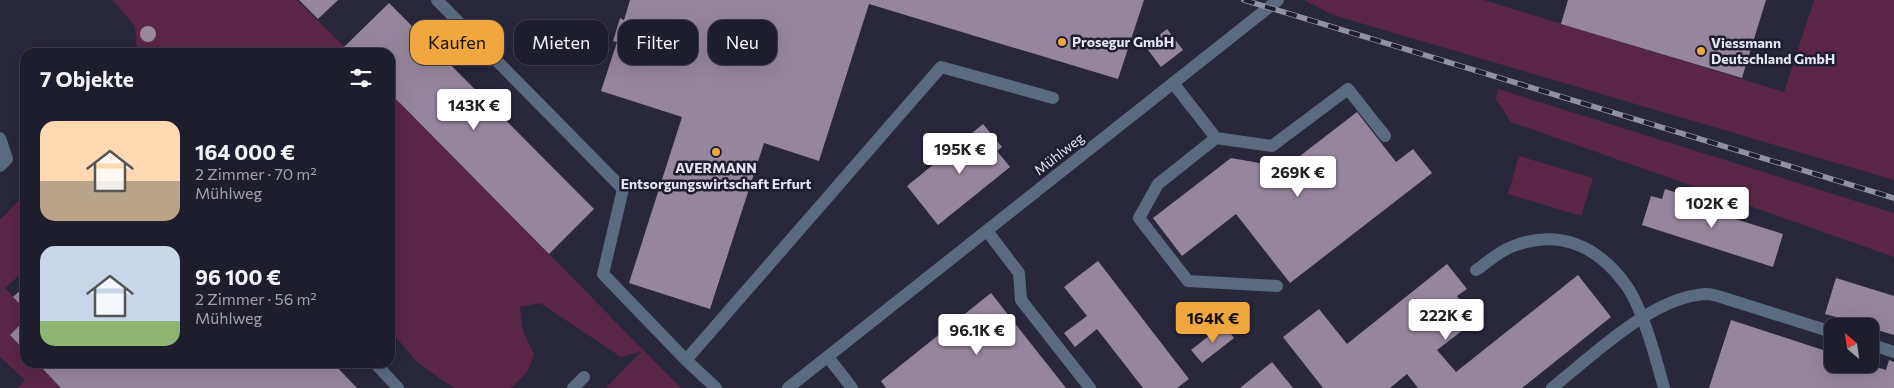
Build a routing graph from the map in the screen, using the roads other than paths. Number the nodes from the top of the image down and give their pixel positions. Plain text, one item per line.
1 (437, 0) edge
2 (1278, 0) edge
3 (1173, 83) junction
4 (1053, 98) dead end
5 (1385, 136) dead end
6 (0, 138) edge
7 (1216, 138) junction
8 (0, 166) edge
9 (987, 231) junction
10 (1476, 270) dead end
11 (1277, 286) dead end
12 (1641, 318) junction
13 (1824, 330) edge
14 (1879, 347) edge
15 (1894, 352) edge
16 (828, 357) junction
17 (686, 360) junction
18 (380, 368) edge
19 (584, 377) dead end
20 (398, 388) edge
21 (572, 388) edge
22 (716, 388) edge
23 (788, 388) edge
24 (852, 388) edge
25 (1090, 388) edge
26 (1552, 388) edge
27 (1664, 388) edge

1 - 17 street
2 - 3 street, Mühlweg
3 - 7 street
3 - 9 street, Mühlweg
4 - 17 street
5 - 7 street
6 - 8 street
7 - 11 street
9 - 16 street, Mühlweg
9 - 25 street
10 - 12 street
12 - 13 street
12 - 26 street
12 - 27 street
14 - 15 street
16 - 23 street, Mühlweg
16 - 24 street
17 - 22 street
18 - 20 street
19 - 21 street

